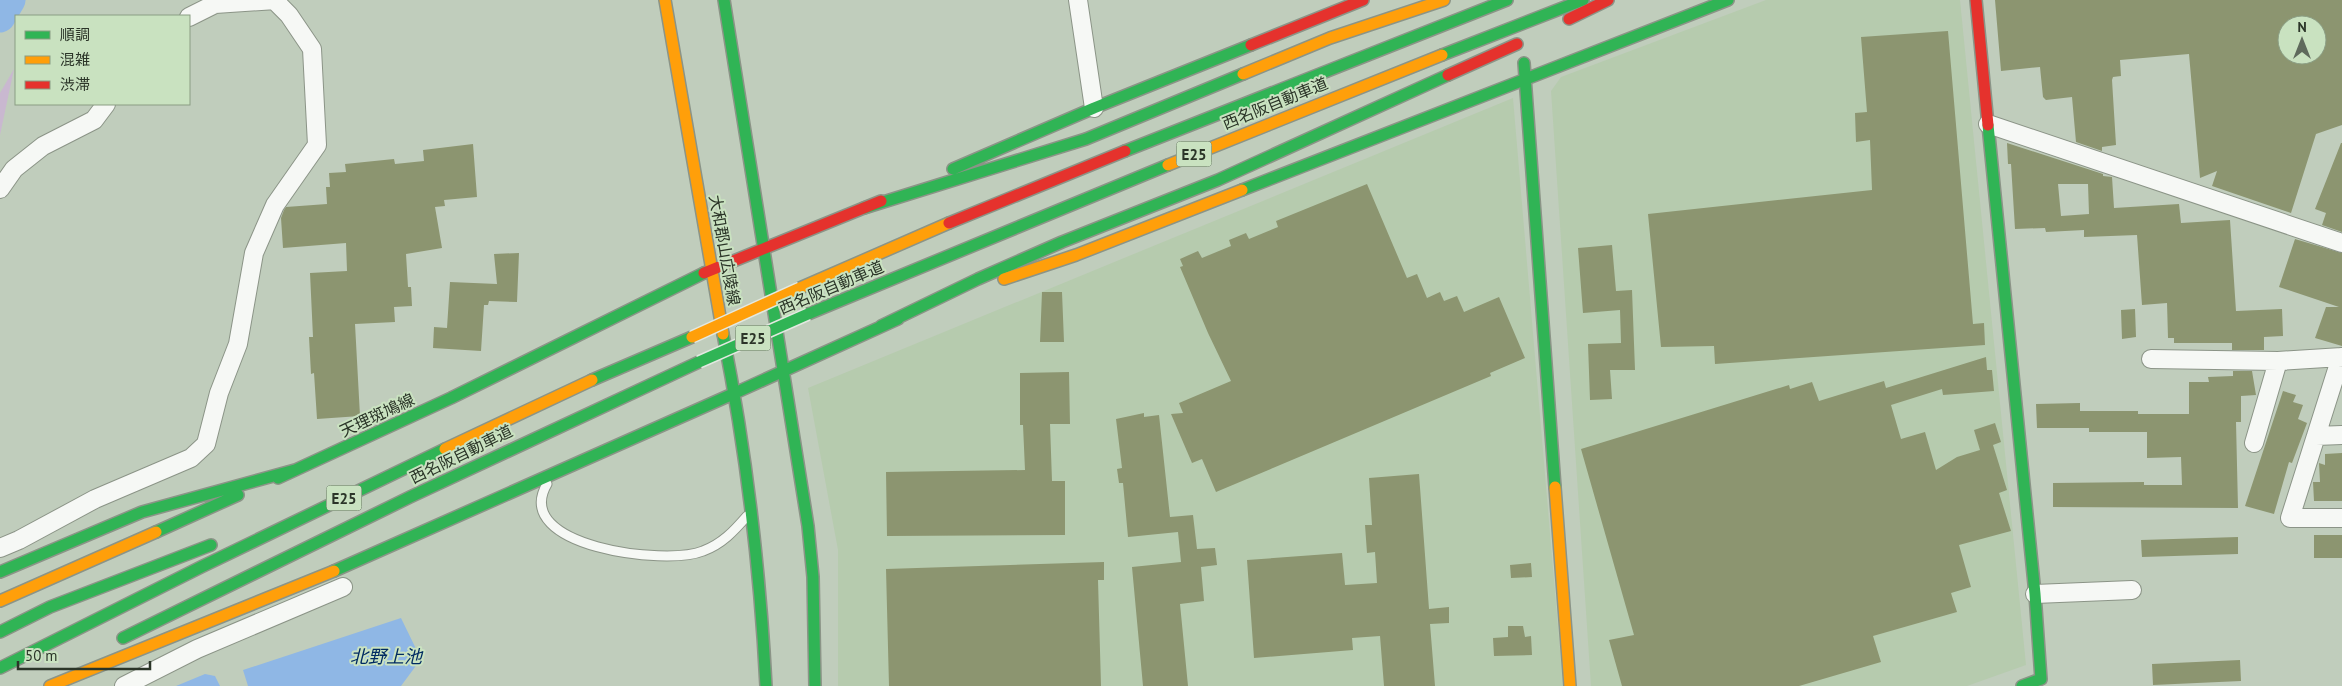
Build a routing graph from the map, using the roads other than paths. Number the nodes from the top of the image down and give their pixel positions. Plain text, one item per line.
1 (665, 0) edge
2 (724, 0) edge
3 (1078, 0) edge
4 (1363, 0) edge
5 (1444, 0) edge
6 (1507, 0) edge
7 (1583, 0) edge
8 (1608, 0) edge
9 (1728, 0) edge
10 (1976, 0) edge
11 (275, 1) edge
12 (190, 16) edge
13 (1556, 25) dead end
14 (1530, 38) dead end
15 (1524, 61) dead end
16 (1526, 77) junction
17 (105, 105) edge
18 (1094, 108) junction
19 (1988, 124) junction
20 (0, 189) edge
21 (864, 208) junction
22 (2342, 242) edge
23 (764, 250) junction
24 (711, 270) junction
25 (881, 326) junction
26 (2341, 357) edge
27 (2151, 359) dead end
28 (2278, 361) junction
29 (785, 370) junction
30 (570, 389) junction
31 (735, 393) junction
32 (2342, 435) edge
33 (2316, 436) junction
34 (2254, 443) dead end
35 (295, 470) junction
36 (554, 473) junction
37 (310, 501) dead end
38 (750, 514) junction
39 (2342, 518) edge
40 (222, 540) dead end
41 (0, 548) edge
42 (0, 572) edge
43 (343, 587) dead end
44 (2132, 590) dead end
45 (2035, 594) junction
46 (0, 601) edge
47 (0, 632) edge
48 (109, 646) dead end
49 (74, 664) dead end
50 (0, 668) edge
51 (44, 684) edge
52 (124, 686) edge
53 (766, 686) edge
54 (815, 686) edge
55 (1570, 686) edge
56 (2022, 686) edge

1 - 24 main road, 大和郡山広陵線
2 - 23 main road
3 - 18 street
4 - 18 main road
5 - 21 main road
6 - 30 main road, 西名阪自動車道 / E25, bridge
7 - 48 main road, 西名阪自動車道 / E25, bridge
8 - 13 main road
9 - 16 main road
10 - 19 main road
11 - 12 street
11 - 41 street
14 - 25 main road
15 - 16 main road
16 - 25 main road
16 - 55 main road
17 - 20 street
18 - 21 main road
19 - 22 street
19 - 45 main road
21 - 23 main road, 天理斑鳩線
23 - 24 main road, 天理斑鳩線
23 - 29 main road
24 - 31 main road, 大和郡山広陵線
24 - 35 main road, 天理斑鳩線
25 - 29 main road
26 - 28 street
26 - 33 street
27 - 28 street
28 - 34 street
29 - 31 main road
29 - 54 main road
30 - 37 main road
30 - 50 main road, 西名阪自動車道 / E25
31 - 36 main road
31 - 38 main road, 大和郡山広陵線
32 - 33 street
33 - 39 street
35 - 42 main road
35 - 46 main road, 天理斑鳩線
36 - 38 lane
36 - 51 main road
38 - 53 main road, 大和郡山広陵線
40 - 47 main road
43 - 52 street
44 - 45 street
45 - 56 main road
49 - 51 main road

